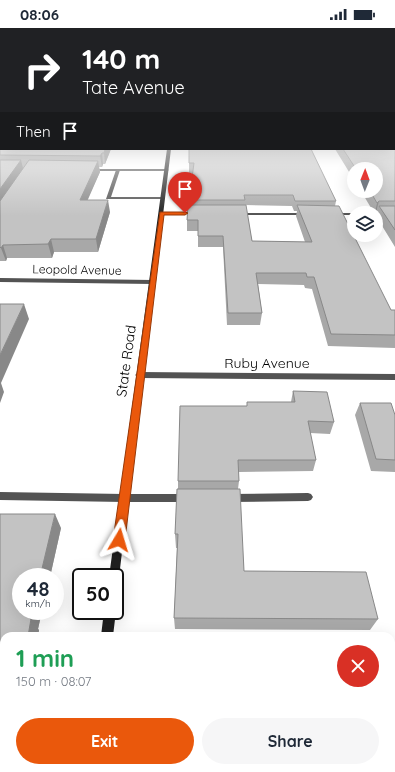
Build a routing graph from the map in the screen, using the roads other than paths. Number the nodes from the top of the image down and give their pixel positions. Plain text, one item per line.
1 (169, 150) edge
2 (83, 170) edge
3 (118, 170) junction
4 (167, 170) junction
5 (163, 198) junction
6 (162, 213) junction
7 (200, 213) edge
8 (231, 214) edge
9 (315, 214) edge
10 (330, 214) edge
11 (347, 214) edge
12 (0, 280) edge
13 (153, 282) junction
14 (139, 375) junction
15 (395, 377) edge
16 (0, 496) edge
17 (308, 497) dead end
18 (124, 498) junction
19 (199, 498) edge
20 (222, 498) edge
21 (115, 568) edge
22 (109, 620) edge
23 (107, 632) edge

1 - 4 main road, State Road
2 - 3 street
3 - 4 street
3 - 5 street
4 - 5 main road, State Road
5 - 6 main road, State Road
6 - 7 street
6 - 13 main road, State Road
8 - 9 street
10 - 11 street
12 - 13 street, Leopold Avenue
13 - 14 main road, State Road
14 - 15 street, Ruby Avenue
14 - 18 main road, State Road
16 - 18 street
17 - 20 street
18 - 19 street
18 - 21 main road, State Road
22 - 23 main road

